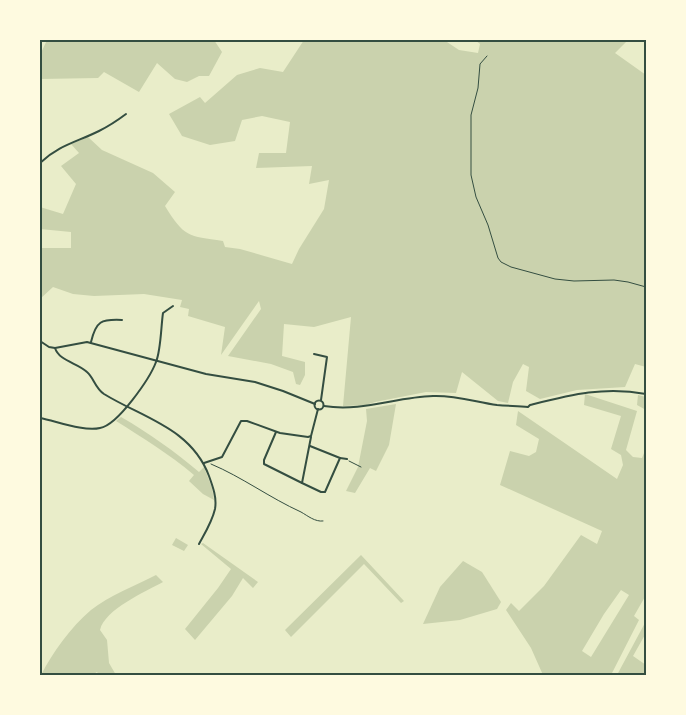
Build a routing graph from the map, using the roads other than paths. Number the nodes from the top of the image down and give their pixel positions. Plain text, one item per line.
1 (126, 114) dead end
2 (40, 164) edge
3 (174, 306) dead end
4 (122, 320) dead end
5 (40, 341) edge
6 (90, 343) junction
7 (55, 348) junction
8 (314, 354) dead end
9 (157, 361) junction
10 (646, 394) edge
11 (321, 400) junction
12 (315, 404) junction
13 (324, 406) junction
14 (127, 407) junction
15 (318, 409) junction
16 (40, 418) edge
17 (276, 432) junction
18 (311, 436) junction
19 (310, 446) junction
20 (340, 458) junction
21 (347, 459) road end
22 (204, 463) junction
23 (302, 483) junction
24 (200, 544) dead end

1 - 2 street
3 - 9 street
4 - 6 street
5 - 7 street
6 - 7 street
6 - 9 street
7 - 14 street
8 - 11 street
9 - 12 street
9 - 14 street
10 - 13 street
11 - 12 street
11 - 13 street
12 - 15 street
13 - 15 street
14 - 16 street
14 - 22 street
15 - 18 street
17 - 18 street
17 - 22 street
17 - 23 street
18 - 19 street
19 - 20 street
19 - 23 street
20 - 21 street
20 - 23 street
22 - 24 street

